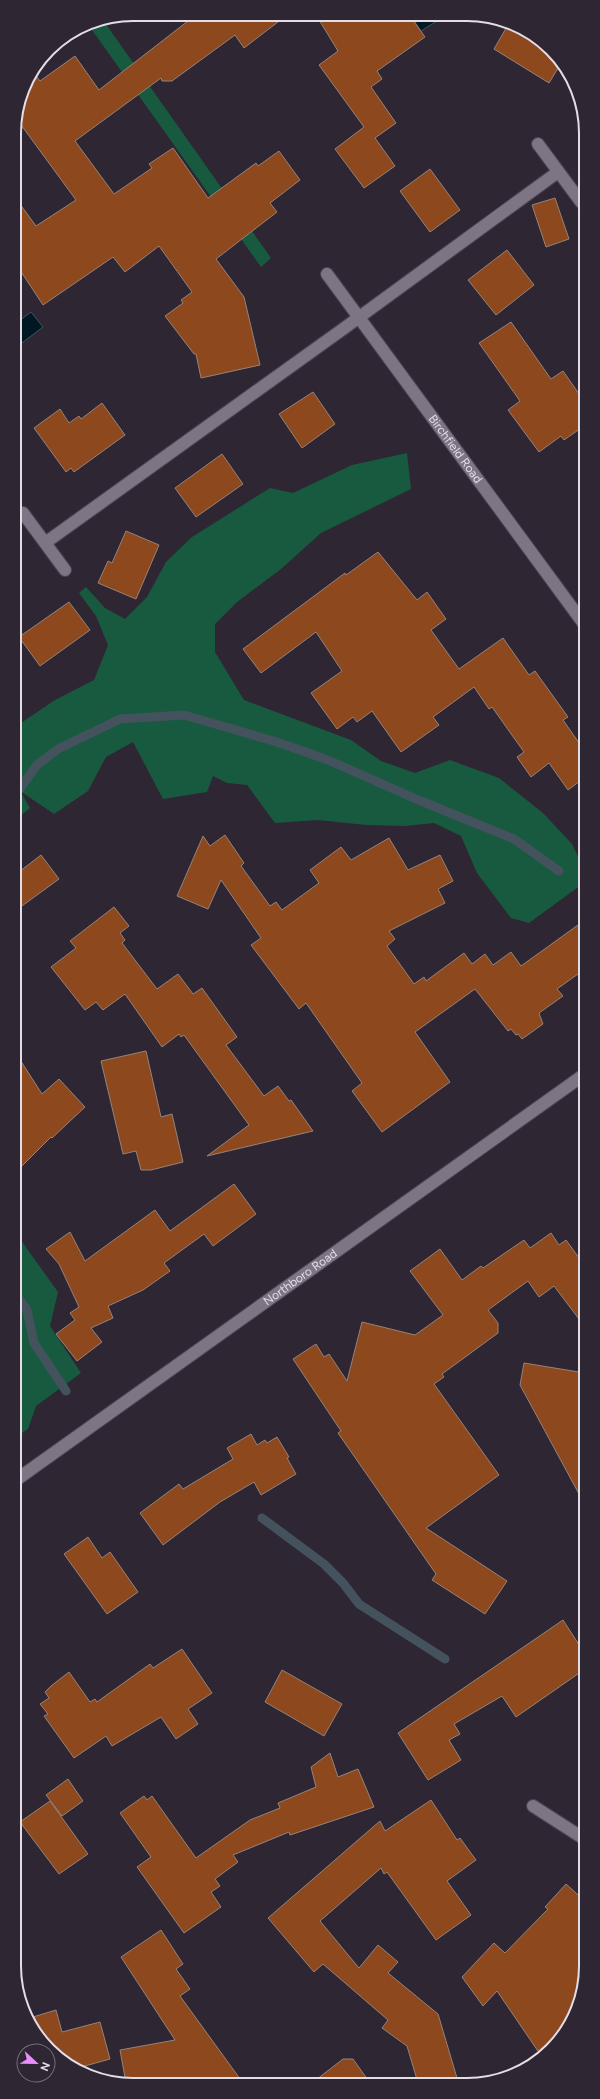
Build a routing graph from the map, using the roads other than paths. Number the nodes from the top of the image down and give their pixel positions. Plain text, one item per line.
1 (538, 144) dead end
2 (558, 172) junction
3 (579, 199) edge
4 (327, 274) dead end
5 (360, 317) junction
6 (23, 512) dead end
7 (45, 543) junction
8 (65, 570) dead end
9 (579, 617) edge
10 (579, 1078) edge
11 (21, 1476) edge
12 (533, 1806) dead end
13 (579, 1836) edge

1 - 2 street
2 - 3 street
2 - 5 street
4 - 5 street, Birchfield Road
5 - 7 street
5 - 9 street, Birchfield Road
6 - 7 street
7 - 8 street
10 - 11 street, Northboro Road
12 - 13 street

